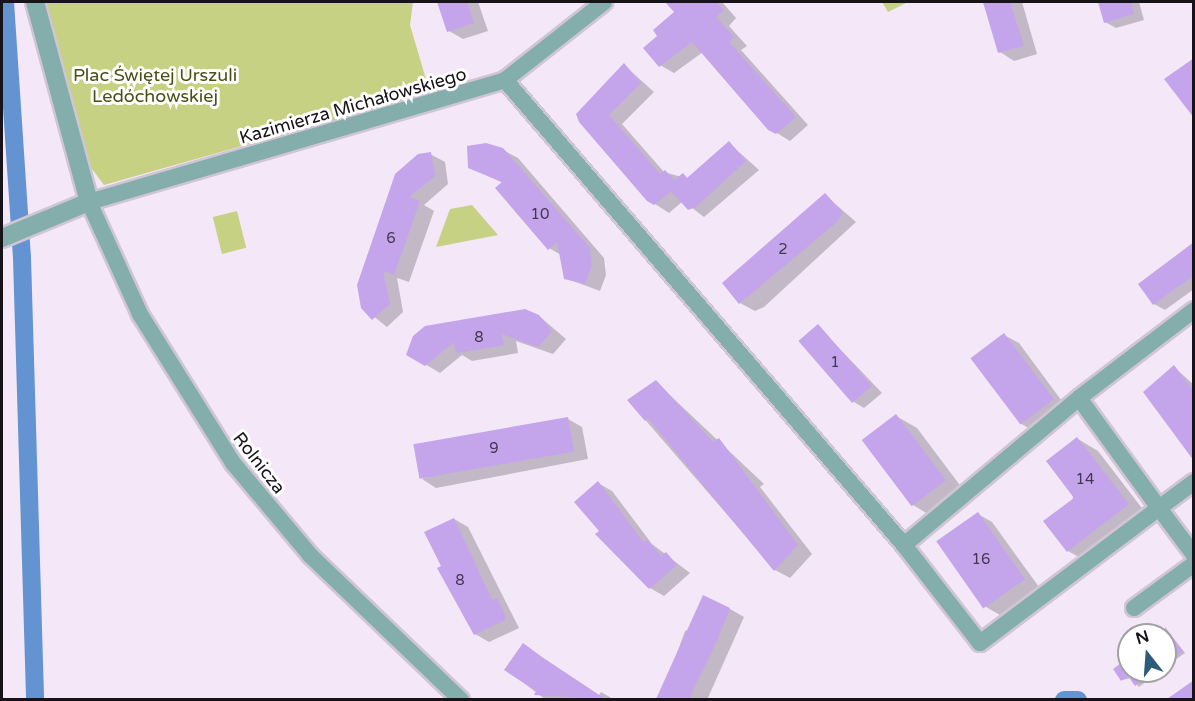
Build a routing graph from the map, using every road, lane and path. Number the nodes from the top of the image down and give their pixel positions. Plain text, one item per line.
1 (35, 2) edge
2 (604, 2) edge
3 (505, 80) junction
4 (89, 202) junction
5 (2, 238) edge
6 (1194, 310) edge
7 (1080, 398) junction
8 (1194, 482) edge
9 (1159, 508) junction
10 (904, 545) junction
11 (1194, 555) edge
12 (1194, 564) edge
13 (1134, 608) dead end
14 (461, 699) edge

1 - 4 street
2 - 3 street, Kazimierza Michałowskiego
3 - 4 street, Kazimierza Michałowskiego
3 - 10 street
4 - 5 street
4 - 14 street, Rolnicza
6 - 7 street
7 - 9 street
7 - 10 street
8 - 9 street
9 - 10 street
9 - 11 street
12 - 13 street

